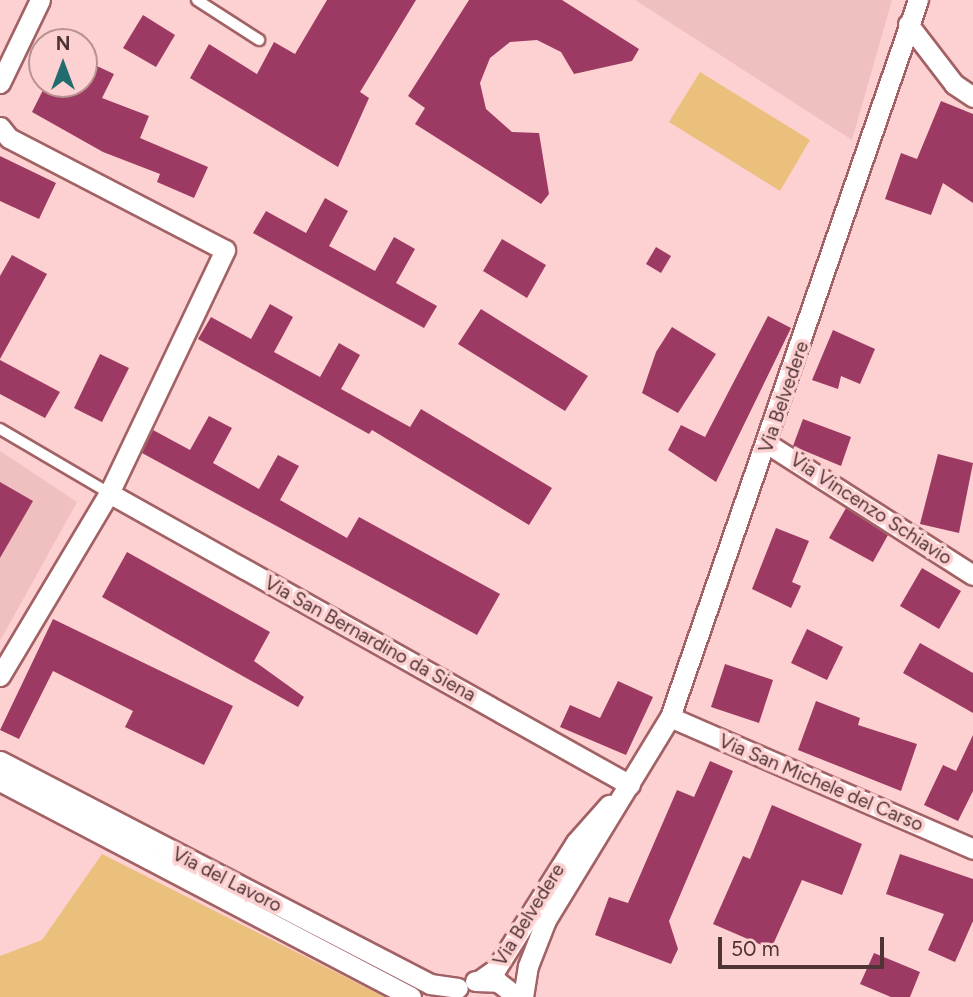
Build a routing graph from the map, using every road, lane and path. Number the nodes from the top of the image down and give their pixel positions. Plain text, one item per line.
1 (40, 0) edge
2 (197, 0) edge
3 (918, 0) edge
4 (908, 24) junction
5 (259, 40) dead end
6 (0, 83) edge
7 (973, 97) edge
8 (4, 133) edge
9 (0, 429) edge
10 (768, 443) junction
11 (109, 493) junction
12 (973, 575) edge
13 (0, 676) edge
14 (670, 717) junction
15 (0, 761) edge
16 (0, 781) edge
17 (630, 785) junction
18 (973, 849) edge
19 (480, 980) junction
20 (454, 993) edge
21 (411, 997) edge
22 (517, 997) edge
23 (523, 997) edge

1 - 6 street
2 - 5 lane
3 - 4 street, Via Belvedere
4 - 7 street
4 - 10 street, Via Belvedere
8 - 11 street
9 - 11 lane, Via San Bernardino da Siena
10 - 12 street, Via Vincenzo Schiavio
10 - 14 street, Via Belvedere
11 - 13 street
11 - 17 street, Via San Bernardino da Siena
14 - 17 street, Via Belvedere
14 - 18 street, Via San Michele del Carso
15 - 20 street, Via del Lavoro
16 - 21 street, Via del Lavoro
17 - 19 street, Via Belvedere
17 - 23 street, Via Belvedere
19 - 20 street
19 - 22 street

